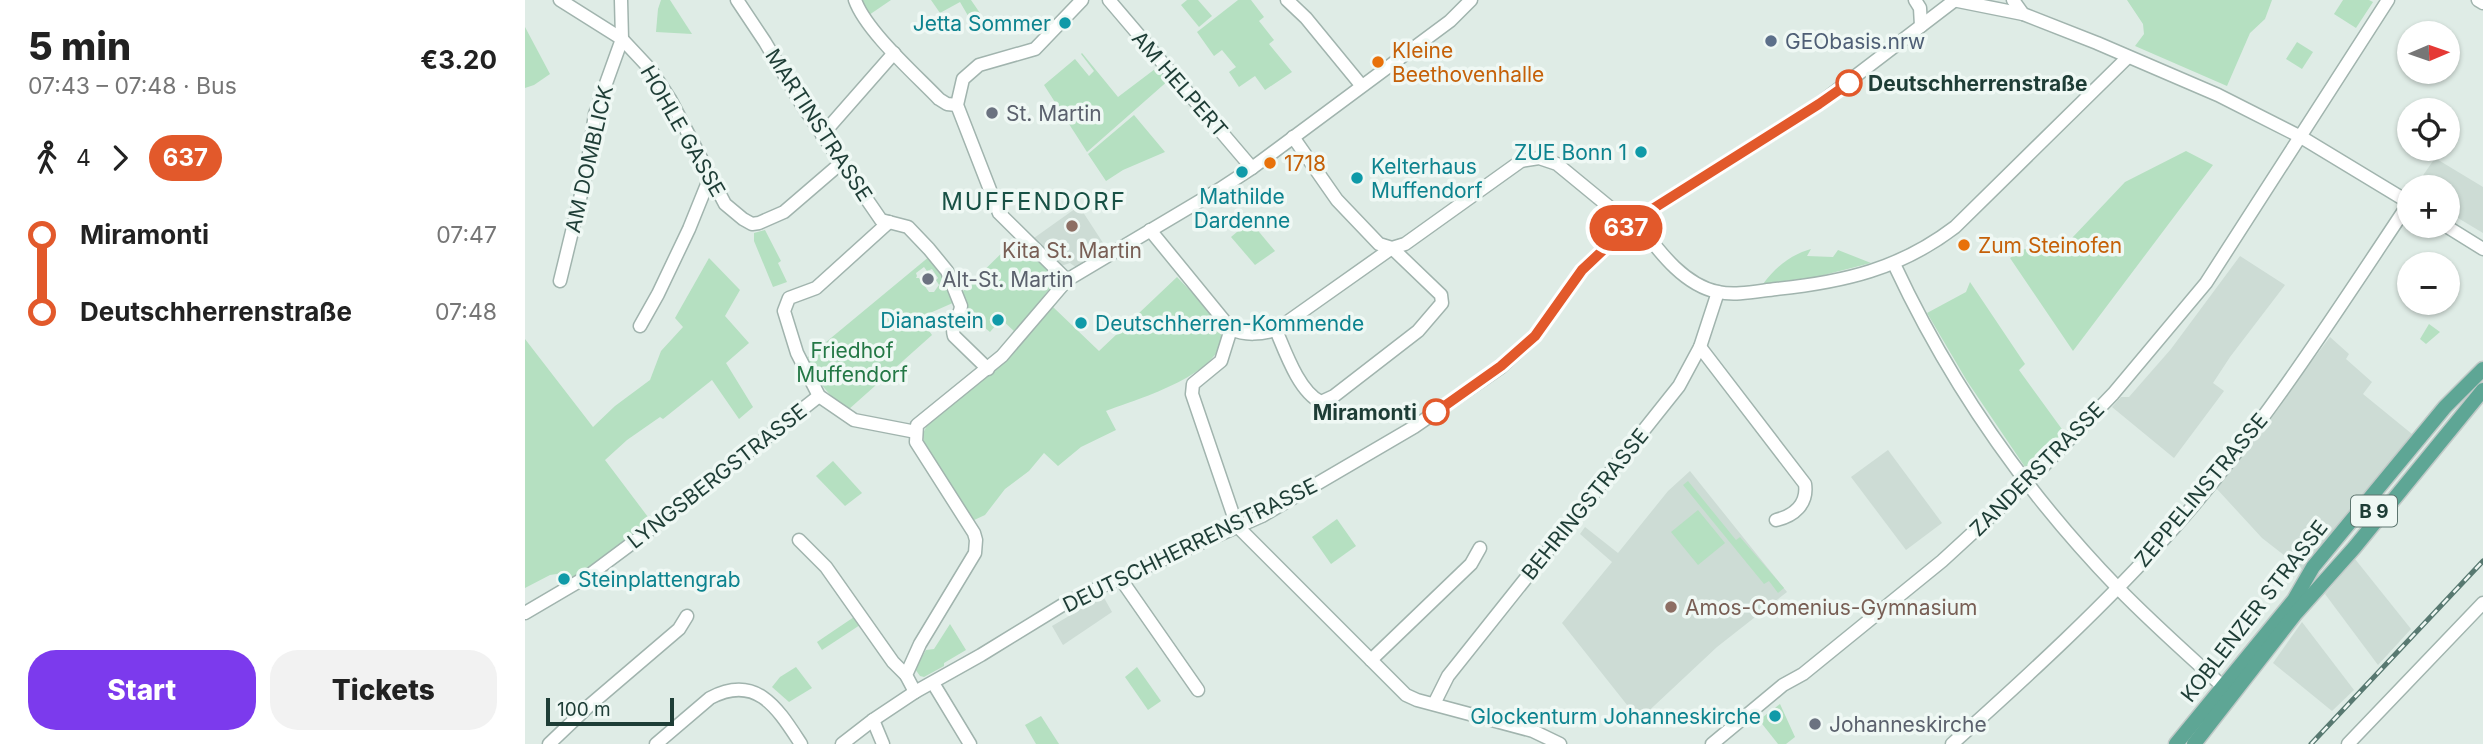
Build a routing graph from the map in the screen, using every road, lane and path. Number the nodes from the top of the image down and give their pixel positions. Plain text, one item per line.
1 (560, 0) edge
2 (621, 0) edge
3 (737, 0) edge
4 (855, 0) edge
5 (1082, 0) edge
6 (1109, 0) edge
7 (1287, 0) edge
8 (1471, 0) edge
9 (1915, 0) edge
10 (1954, 0) edge
11 (2013, 0) edge
12 (2388, 0) edge
13 (2478, 0) edge
14 (2483, 3) edge
15 (2023, 14) junction
16 (1921, 26) junction
17 (622, 39) junction
18 (894, 53) junction
19 (2128, 57) junction
20 (1361, 85) junction
21 (957, 104) junction
22 (823, 135) junction
23 (1293, 137) junction
24 (2301, 137) junction
25 (841, 163) junction
26 (1251, 168) junction
27 (710, 177) junction
28 (2397, 196) edge
29 (2397, 221) edge
30 (889, 222) junction
31 (1633, 222) junction
32 (1150, 230) junction
33 (2460, 235) edge
34 (1392, 248) junction
35 (2483, 249) edge
36 (1893, 264) junction
37 (1067, 280) junction
38 (560, 281) dead end
39 (1717, 292) junction
40 (640, 326) dead end
41 (1231, 329) junction
42 (1276, 330) junction
43 (1700, 347) junction
44 (988, 369) junction
45 (2483, 369) edge
46 (2483, 390) edge
47 (2459, 391) junction
48 (819, 396) junction
49 (2471, 404) junction
50 (2453, 412) junction
51 (916, 432) junction
52 (2027, 483) junction
53 (1776, 520) dead end
54 (1237, 526) junction
55 (799, 540) dead end
56 (1481, 548) dead end
57 (1120, 578) junction
58 (2117, 588) junction
59 (2483, 603) edge
60 (2295, 607) junction
61 (525, 613) edge
62 (687, 617) dead end
63 (1371, 660) junction
64 (906, 676) junction
65 (933, 682) junction
66 (2223, 687) junction
67 (1198, 690) dead end
68 (915, 692) junction
69 (2227, 704) junction
70 (1434, 705) junction
71 (873, 720) junction
72 (549, 744) edge
73 (656, 744) edge
74 (801, 744) edge
75 (842, 744) edge
76 (883, 744) edge
77 (970, 744) edge
78 (1560, 744) edge
79 (1712, 744) edge
80 (1952, 744) edge
81 (2176, 744) edge
82 (2194, 744) edge
83 (2347, 744) edge

1 - 17 street, HOHLE GASSE
2 - 17 street
3 - 22 street, MARTINSTRASSE
4 - 18 street
5 - 21 street
6 - 26 street, AM HELPERT
7 - 20 street
8 - 20 street
9 - 16 street
10 - 15 street
10 - 16 street, DEUTSCHHERRENSTRASSE
11 - 15 street
12 - 24 street, ZANDERSTRASSE
13 - 14 street
15 - 19 street
16 - 31 street, DEUTSCHHERRENSTRASSE
17 - 27 street, HOHLE GASSE
17 - 38 street, AM DOMBLICK
18 - 21 street
18 - 22 street
19 - 24 street
19 - 36 street
20 - 23 street
21 - 37 street
22 - 25 street, MARTINSTRASSE
23 - 26 street
23 - 34 street
24 - 28 street
24 - 52 street, ZANDERSTRASSE
25 - 27 street, HOHLE GASSE
25 - 30 street, MARTINSTRASSE
26 - 32 street
27 - 40 street
29 - 58 street, ZEPPELINSTRASSE
30 - 44 street, MARTINSTRASSE
30 - 48 street
31 - 34 street
31 - 39 street
31 - 54 street, DEUTSCHHERRENSTRASSE
32 - 37 street
32 - 41 street
33 - 35 street
34 - 42 street
34 - 42 street
36 - 39 street
36 - 52 street
37 - 44 street
39 - 43 street, BEHRINGSTRASSE
41 - 42 street
41 - 54 street
43 - 53 street
43 - 70 street, BEHRINGSTRASSE
44 - 51 street
45 - 47 main road
46 - 49 main road
47 - 49 main road
47 - 50 main road
48 - 51 street, LYNGSBERGSTRASSE
48 - 61 street, LYNGSBERGSTRASSE
49 - 50 main road
50 - 60 main road, B 9
51 - 64 street
52 - 58 street
52 - 79 street, ZANDERSTRASSE
54 - 57 street, DEUTSCHHERRENSTRASSE
54 - 63 street
55 - 64 street
56 - 63 street
57 - 65 street, DEUTSCHHERRENSTRASSE
57 - 67 street
58 - 66 street
58 - 80 street, ZEPPELINSTRASSE
59 - 83 street
60 - 66 main road, KOBLENZER STRASSE / B 9
60 - 69 main road, KOBLENZER STRASSE / B 9
62 - 72 street
63 - 70 street
64 - 68 street
65 - 68 street, DEUTSCHHERRENSTRASSE
65 - 77 street
66 - 69 street
66 - 81 main road, KOBLENZER STRASSE / B 9
68 - 71 street, DEUTSCHHERRENSTRASSE
69 - 82 main road, KOBLENZER STRASSE / B 9
70 - 78 street
71 - 75 street, DEUTSCHHERRENSTRASSE
71 - 76 street
73 - 74 street

